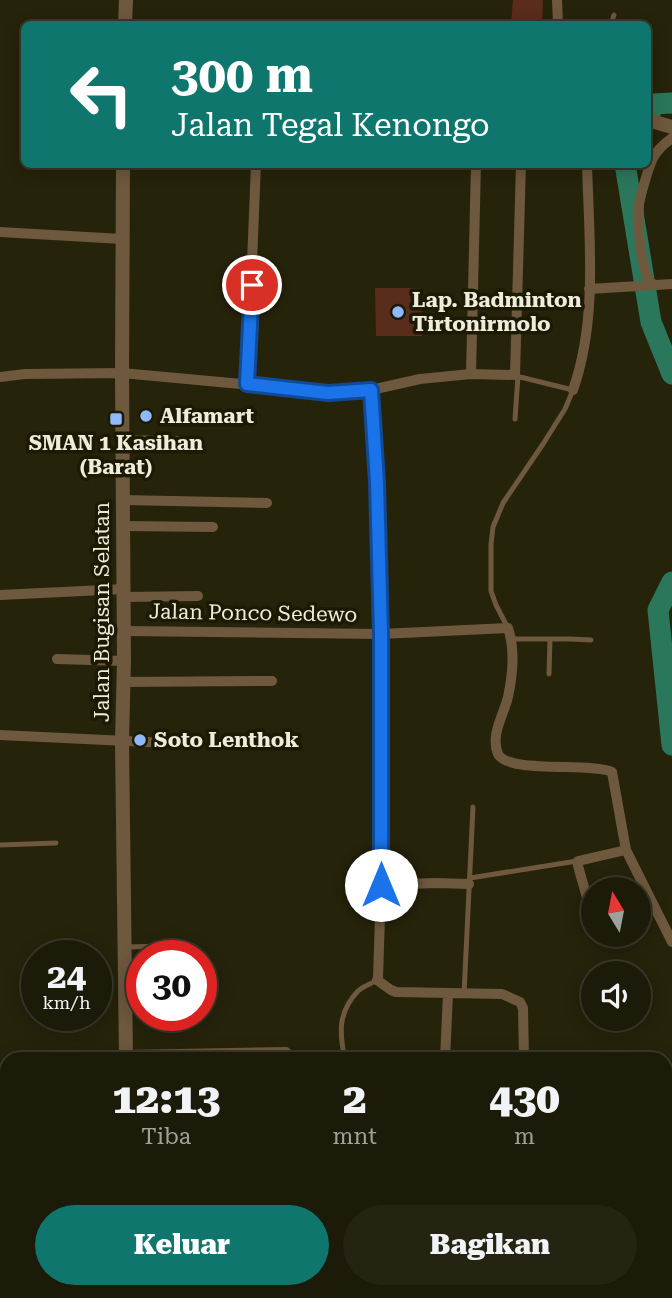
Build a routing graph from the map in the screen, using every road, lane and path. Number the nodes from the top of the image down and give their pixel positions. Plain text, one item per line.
1 (126, 0) edge
2 (557, 0) edge
3 (614, 15) dead end
4 (125, 21) edge
5 (558, 21) edge
6 (612, 21) edge
7 (651, 121) edge
8 (671, 131) edge
9 (651, 164) edge
10 (123, 168) edge
11 (256, 168) edge
12 (476, 168) edge
13 (522, 168) edge
14 (587, 168) edge
15 (650, 168) edge
16 (0, 232) edge
17 (122, 239) junction
18 (672, 284) edge
19 (653, 285) junction
20 (589, 289) junction
21 (122, 373) junction
22 (471, 374) junction
23 (516, 376) junction
24 (0, 377) edge
25 (247, 384) junction
26 (371, 390) junction
27 (571, 390) junction
28 (515, 419) dead end
29 (122, 440) junction
30 (179, 441) dead end
31 (123, 500) junction
32 (267, 503) dead end
33 (122, 526) junction
34 (213, 527) dead end
35 (124, 593) junction
36 (0, 595) edge
37 (198, 596) dead end
38 (502, 628) junction
39 (124, 631) junction
40 (381, 634) junction
41 (512, 639) junction
42 (550, 639) junction
43 (591, 640) dead end
44 (57, 659) dead end
45 (124, 662) junction
46 (550, 674) dead end
47 (272, 681) dead end
48 (124, 682) junction
49 (0, 735) edge
50 (122, 742) junction
51 (169, 743) dead end
52 (473, 807) dead end
53 (56, 843) dead end
54 (0, 845) edge
55 (626, 850) junction
56 (578, 861) junction
57 (581, 877) edge
58 (469, 881) junction
59 (381, 885) junction
60 (672, 942) edge
61 (124, 947) joint
62 (377, 980) junction
63 (448, 993) junction
64 (464, 994) junction
65 (126, 1052) edge
66 (344, 1052) edge
67 (445, 1052) edge
68 (524, 1052) edge

1 - 4 street
2 - 5 street
3 - 6 lane
7 - 8 street
8 - 9 street
10 - 17 street, Jalan Bugisan Selatan
11 - 25 street
12 - 22 street
13 - 23 street
14 - 20 street
15 - 19 street
16 - 17 street
17 - 21 street, Jalan Bugisan Selatan
18 - 19 street
19 - 20 street
20 - 27 street
21 - 24 street
21 - 25 street
21 - 29 street, Jalan Bugisan Selatan
22 - 23 street
22 - 26 street
23 - 27 lane
23 - 28 lane
25 - 26 street
26 - 40 street
27 - 38 lane
29 - 30 street
29 - 31 street, Jalan Bugisan Selatan
31 - 32 street
31 - 33 street, Jalan Bugisan Selatan
33 - 34 street
33 - 35 street, Jalan Bugisan Selatan
35 - 36 street
35 - 37 street
35 - 39 street, Jalan Bugisan Selatan
38 - 40 street, Jalan Ponco Sedewo
38 - 41 street
39 - 40 street, Jalan Ponco Sedewo
39 - 45 street, Jalan Bugisan Selatan
40 - 59 street
41 - 42 lane
41 - 55 street
42 - 43 lane
42 - 46 lane
44 - 45 street
45 - 48 street, Jalan Bugisan Selatan
47 - 48 street
48 - 50 street, Jalan Bugisan Selatan
49 - 50 street
50 - 51 street
50 - 61 street, Jalan Bugisan Selatan
52 - 58 lane
53 - 54 lane
55 - 56 street
55 - 60 street
56 - 57 street
56 - 58 lane
58 - 59 street
58 - 64 lane
59 - 62 street
61 - 65 street, Jalan Bugisan Selatan
62 - 63 street
62 - 66 lane
63 - 64 street
63 - 67 street
64 - 68 street

